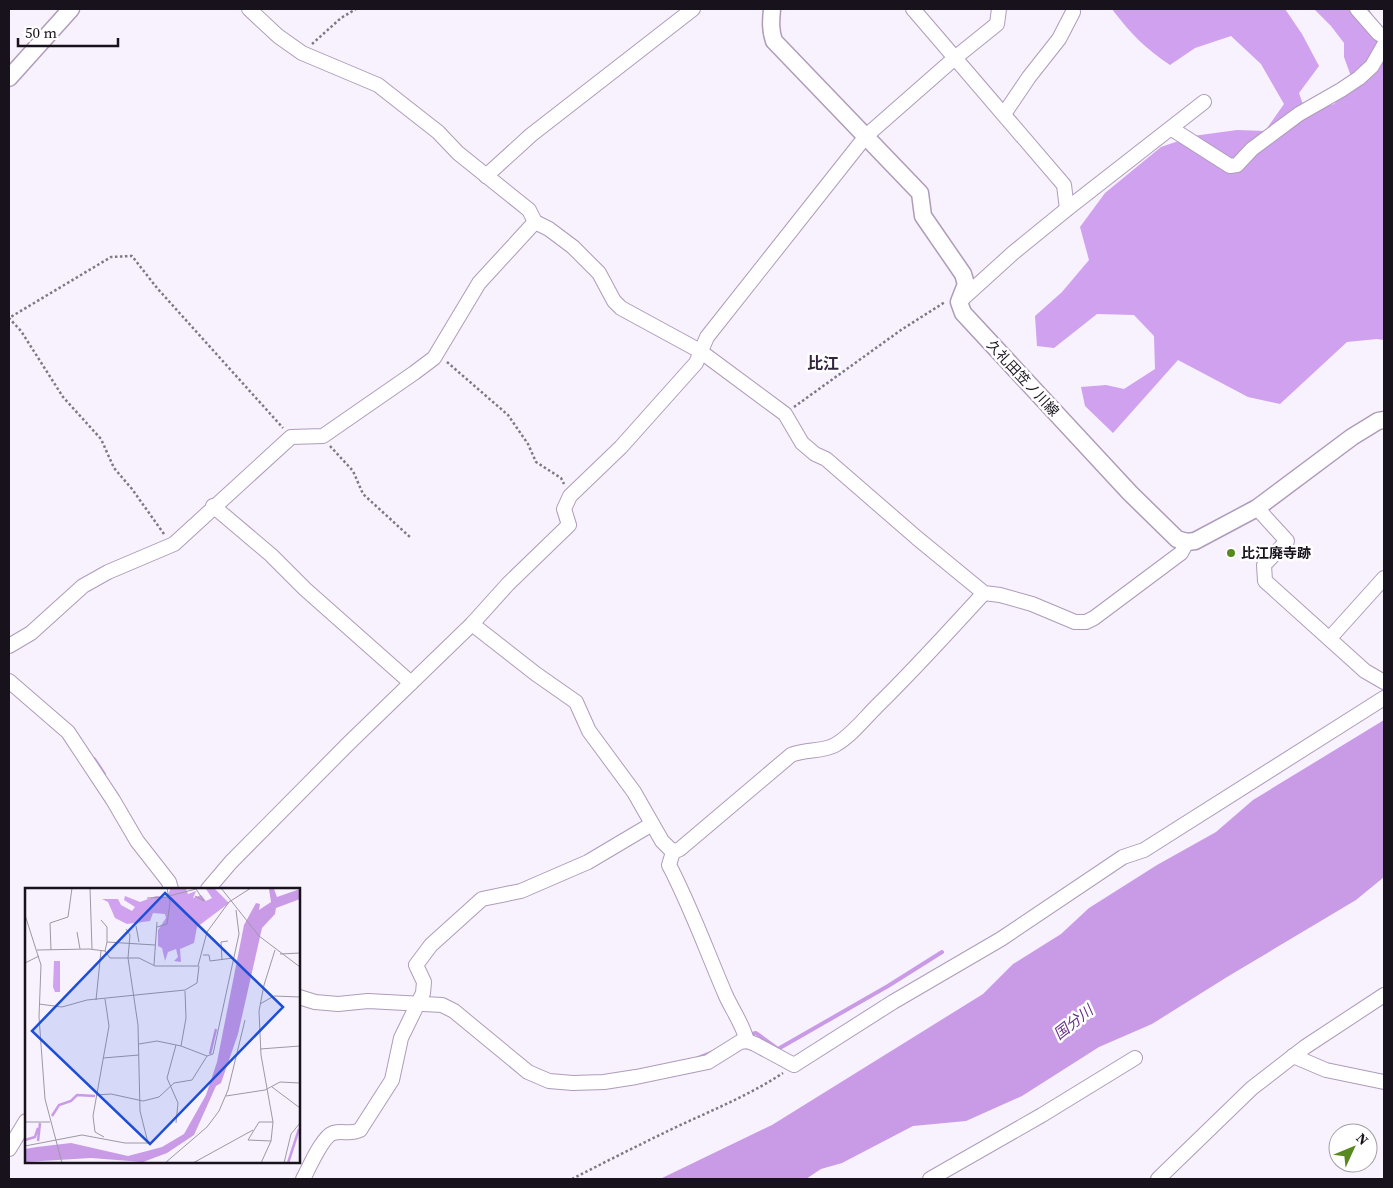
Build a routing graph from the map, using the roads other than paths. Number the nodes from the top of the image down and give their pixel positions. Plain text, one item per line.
1 (71, 9) edge
2 (249, 9) edge
3 (693, 9) edge
4 (772, 9) edge
5 (913, 9) edge
6 (999, 9) edge
7 (1357, 9) edge
8 (1073, 12) dead end
9 (1384, 37) edge
10 (1384, 45) edge
11 (956, 57) junction
12 (9, 78) edge
13 (1204, 102) dead end
14 (1004, 114) junction
15 (1172, 129) junction
16 (866, 136) junction
17 (486, 176) junction
18 (1068, 209) junction
19 (535, 222) junction
20 (959, 302) junction
21 (700, 351) junction
22 (1384, 420) edge
23 (213, 506) junction
24 (1257, 508) junction
25 (1186, 542) junction
26 (1384, 578) edge
27 (984, 593) junction
28 (472, 624) junction
29 (1330, 638) junction
30 (9, 646) edge
31 (9, 681) edge
32 (1384, 682) edge
33 (411, 683) junction
34 (1384, 698) edge
35 (652, 824) junction
36 (673, 852) junction
37 (171, 888) edge
38 (209, 888) edge
39 (1384, 995) edge
40 (300, 997) edge
41 (420, 1000) junction
42 (746, 1037) junction
43 (1293, 1056) junction
44 (1135, 1058) dead end
45 (1384, 1082) edge
46 (25, 1123) edge
47 (9, 1149) edge
48 (303, 1179) edge
49 (930, 1179) edge
50 (1158, 1179) edge

1 - 12 main road
2 - 17 street
3 - 17 street
4 - 16 main road
5 - 11 street
6 - 11 street
7 - 9 street
8 - 14 street
10 - 15 street
11 - 14 street
11 - 16 street
13 - 15 street
14 - 18 street
15 - 18 street
16 - 20 main road
16 - 21 street
17 - 19 street
18 - 20 street
19 - 21 street
19 - 23 street
20 - 25 main road, 久礼田笠ノ川線
21 - 27 street
21 - 28 street
22 - 24 main road
23 - 30 street
23 - 33 street
24 - 25 main road
24 - 29 street
25 - 27 street
26 - 29 street
27 - 36 street
28 - 33 street
28 - 35 street
29 - 32 street
31 - 37 street
33 - 38 street
34 - 42 street
35 - 36 street
35 - 41 street
36 - 42 street
39 - 43 street
40 - 41 street
41 - 42 street
41 - 48 street
43 - 45 street
43 - 50 street
44 - 49 street
46 - 47 street

